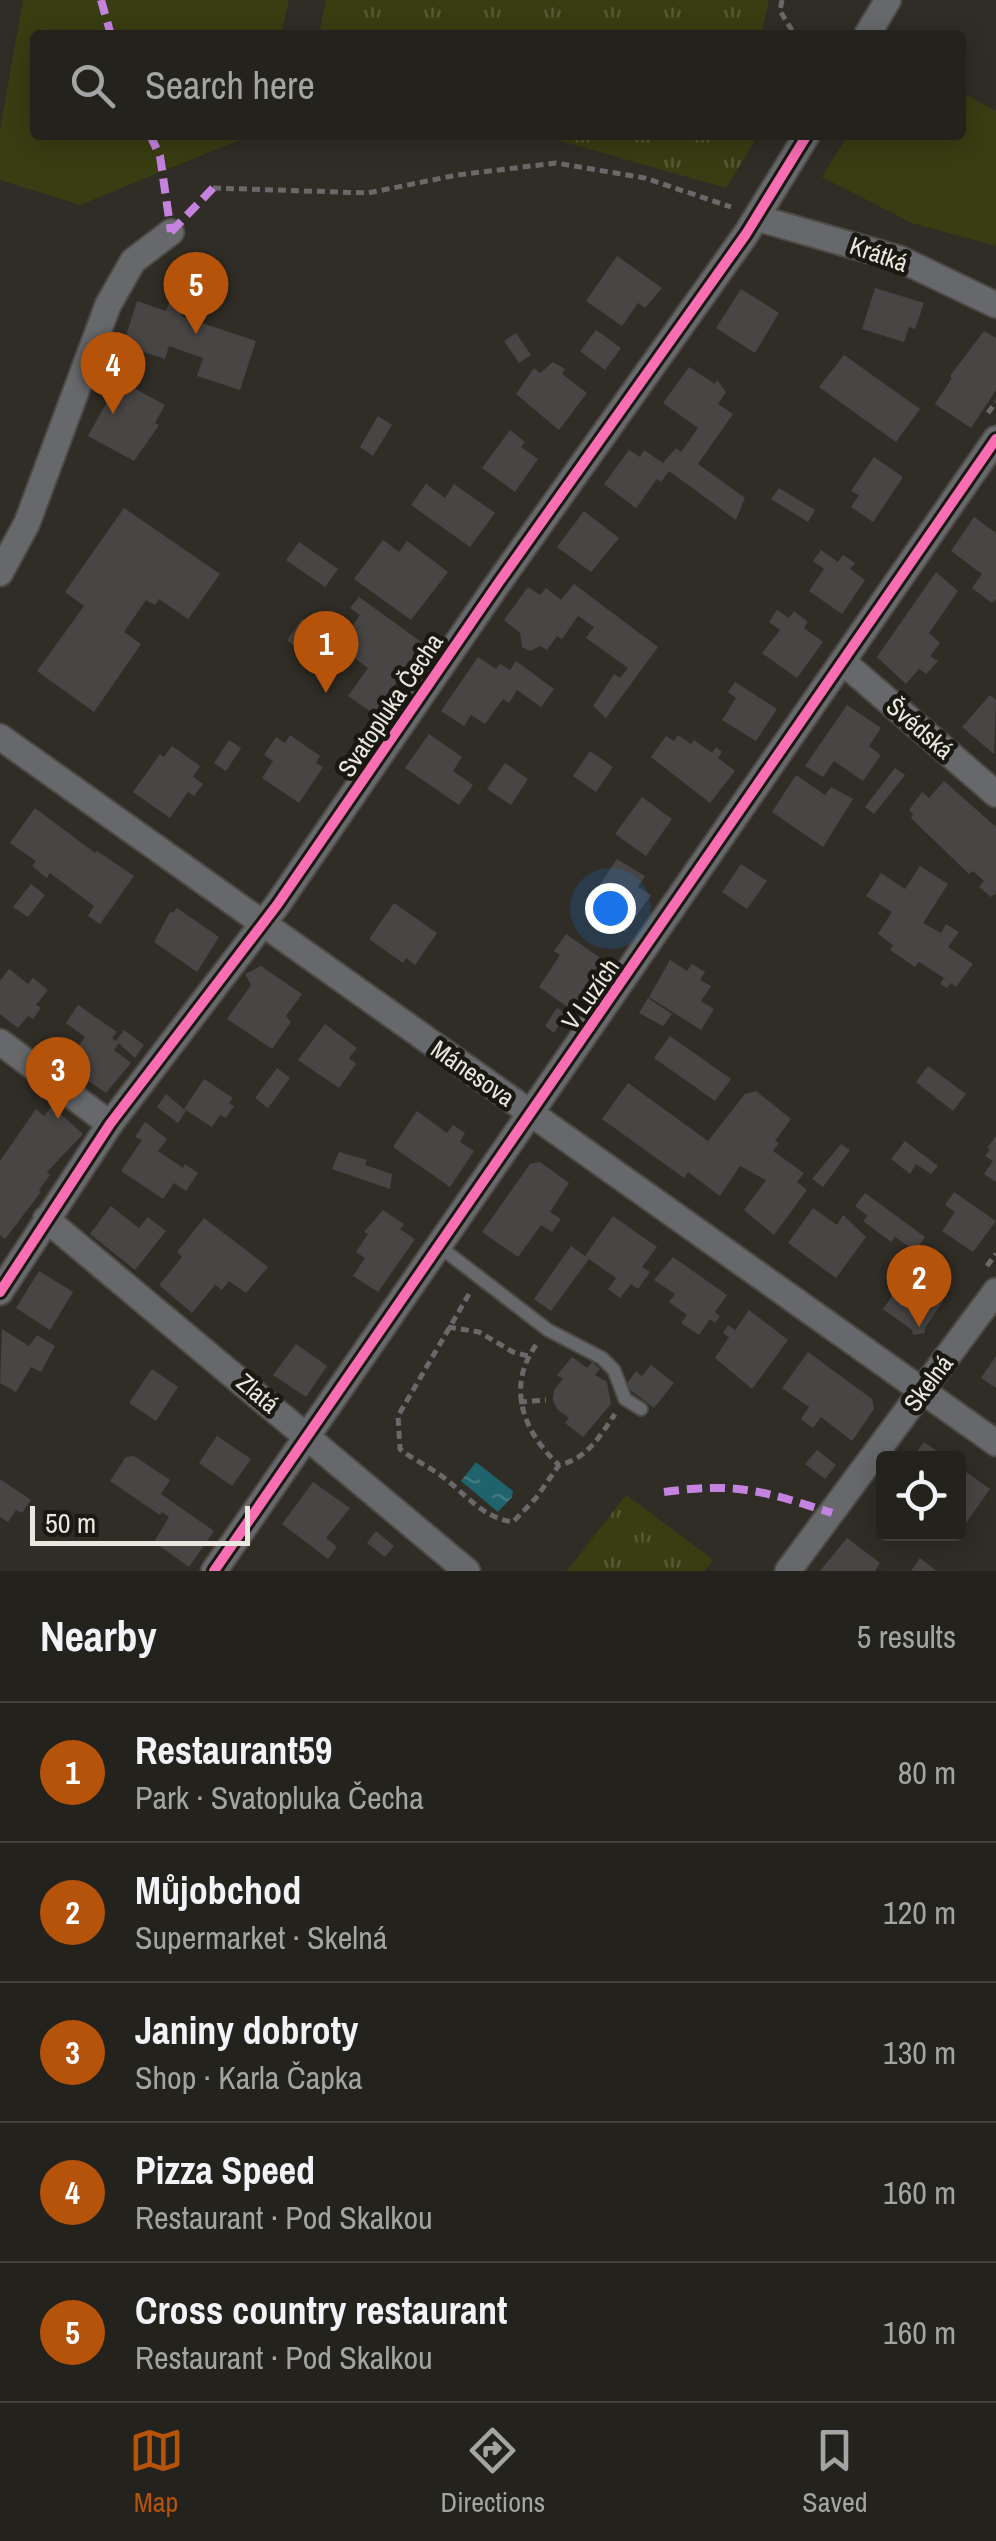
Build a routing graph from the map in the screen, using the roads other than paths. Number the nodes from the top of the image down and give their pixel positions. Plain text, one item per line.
1 (888, 0) edge
2 (870, 30) edge
3 (803, 140) edge
4 (746, 213) junction
5 (171, 232) dead end
6 (996, 306) edge
7 (996, 439) edge
8 (0, 573) edge
9 (843, 662) junction
10 (0, 737) edge
11 (996, 794) edge
12 (262, 925) junction
13 (0, 1042) edge
14 (532, 1114) junction
15 (110, 1124) junction
16 (46, 1219) junction
17 (440, 1246) junction
18 (996, 1291) edge
19 (0, 1292) edge
20 (921, 1392) junction
21 (641, 1410) dead end
22 (309, 1436) junction
23 (996, 1443) edge
24 (214, 1571) edge
25 (467, 1571) edge
26 (788, 1571) edge

1 - 2 street
3 - 4 street, Svatopluka Čecha
4 - 6 street, Krátká
4 - 12 street, Svatopluka Čecha
5 - 8 street
7 - 9 street, V Luzích
9 - 11 street, Švédská
9 - 14 street, V Luzích
10 - 12 street, Mánesova
12 - 14 street, Mánesova
12 - 15 street, Svatopluka Čecha
13 - 15 street
14 - 17 street, V Luzích
14 - 20 street, Mánesova
15 - 16 street, Svatopluka Čecha
16 - 19 street, Svatopluka Čecha
16 - 22 street, Zlatá
17 - 21 lane
17 - 22 street, V Luzích
18 - 20 street, Skelná
20 - 23 street, Mánesova
20 - 26 street, Skelná
22 - 24 street, V Luzích
22 - 25 street, Zlatá

